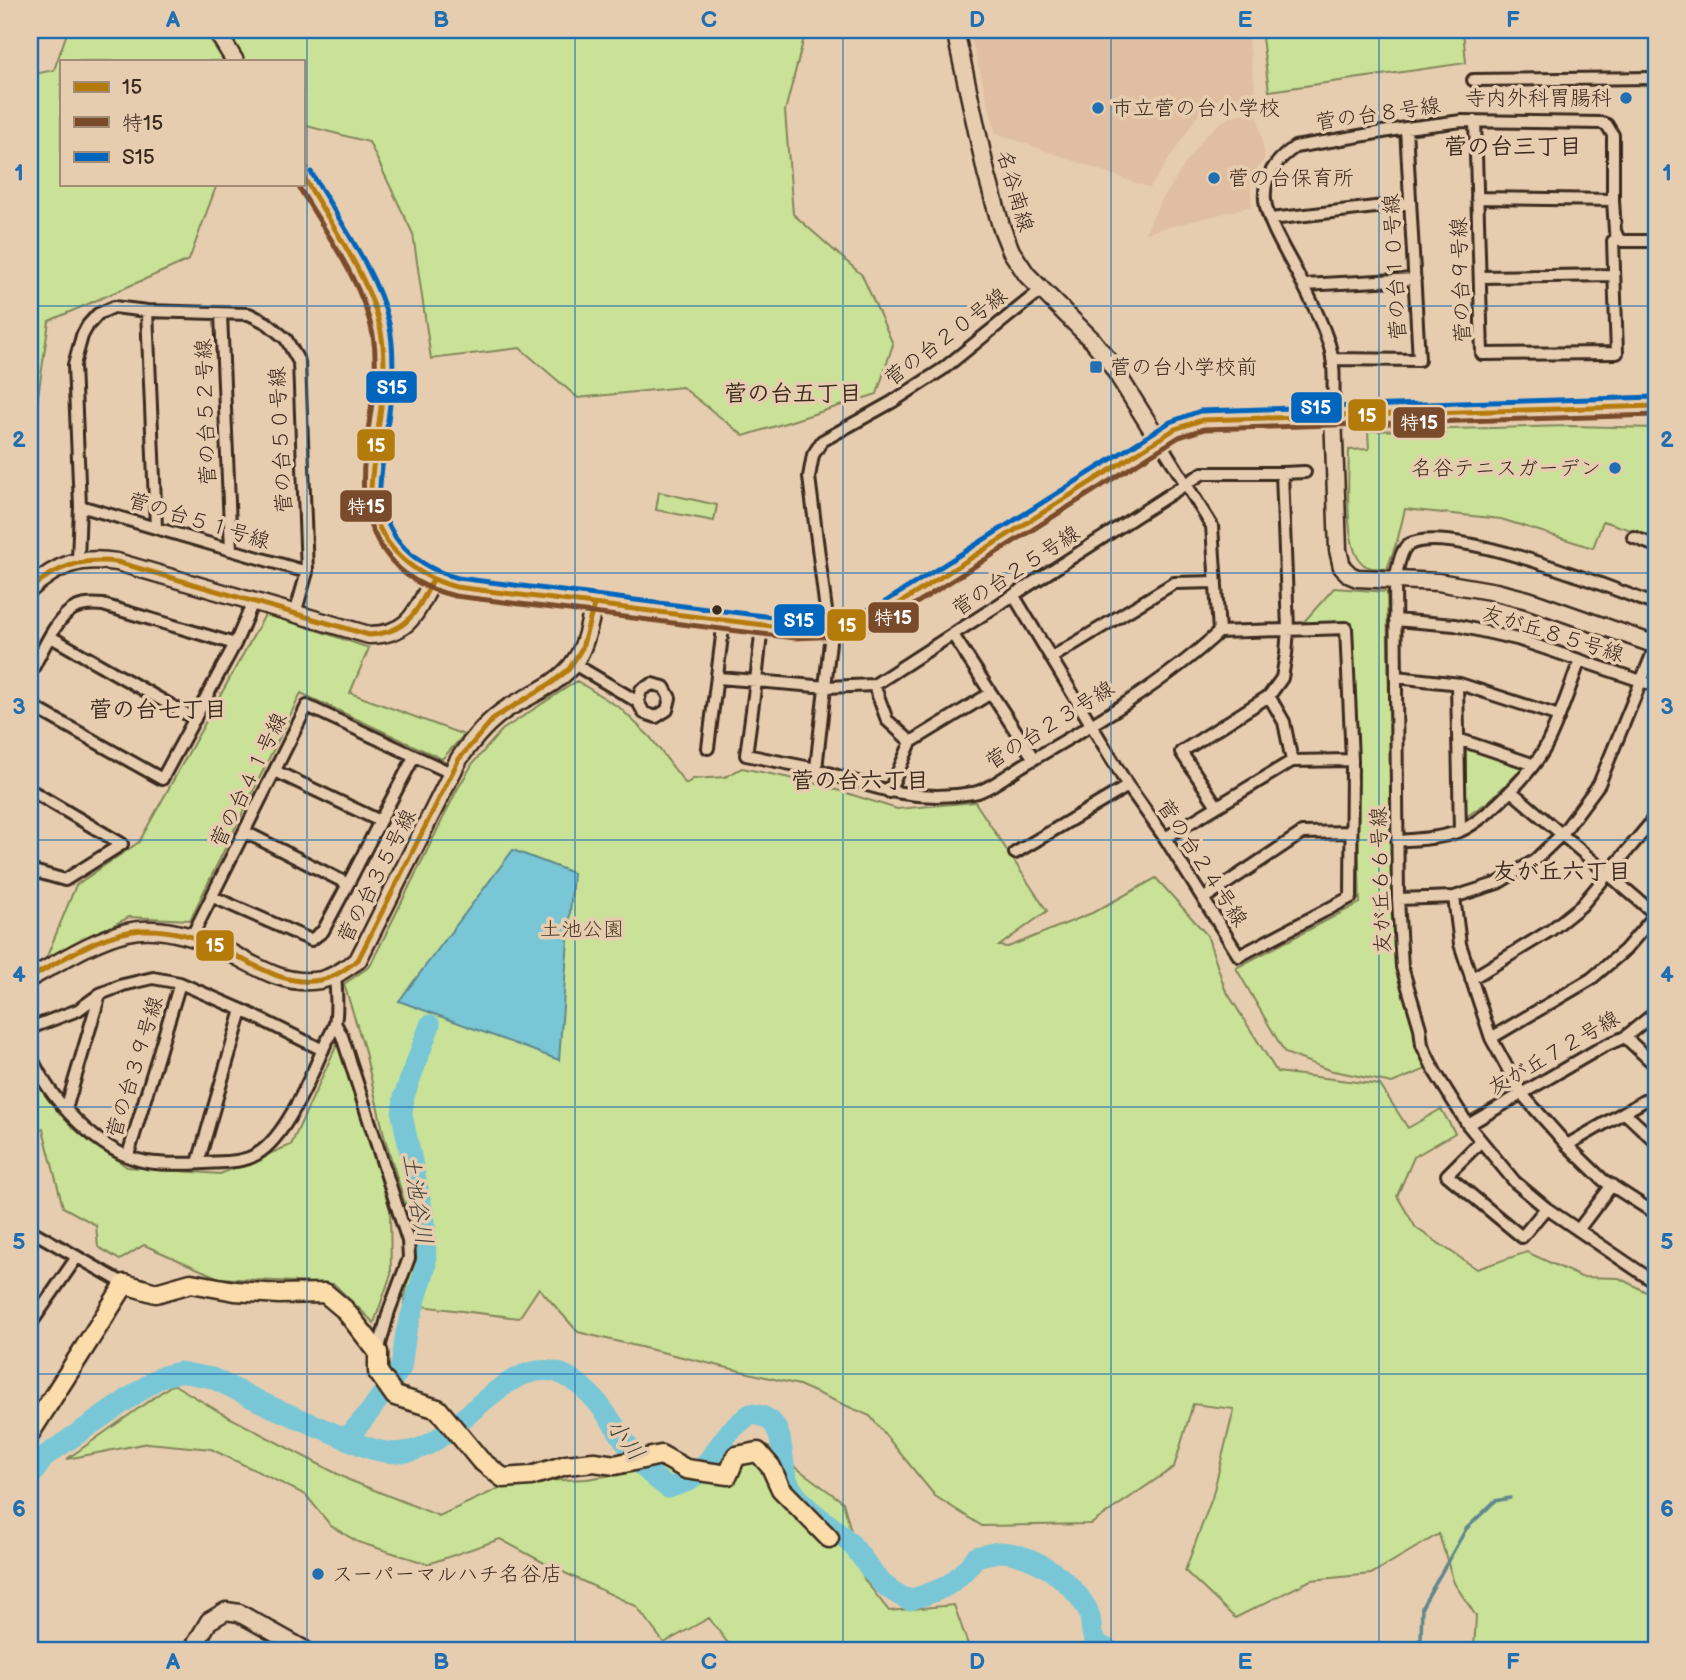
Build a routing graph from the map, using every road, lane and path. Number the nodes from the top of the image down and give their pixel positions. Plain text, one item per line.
1 (216, 30) edge
2 (955, 30) edge
3 (233, 60) edge
4 (1656, 78) edge
5 (1473, 80) dead end
6 (1475, 121) junction
7 (1406, 128) junction
8 (304, 178) edge
9 (1477, 198) junction
10 (1613, 200) junction
11 (1410, 203) junction
12 (1271, 219) junction
13 (1618, 238) junction
14 (1656, 241) edge
15 (1614, 275) junction
16 (1480, 277) junction
17 (1415, 279) junction
18 (1304, 285) junction
19 (1041, 290) junction
20 (147, 311) junction
21 (221, 314) junction
22 (1332, 359) junction
23 (1656, 406) edge
24 (1333, 414) junction
25 (1158, 439) junction
26 (1305, 471) dead end
27 (1282, 473) junction
28 (1187, 483) junction
29 (80, 506) junction
30 (156, 527) junction
31 (1633, 537) dead end
32 (1656, 546) edge
33 (231, 551) junction
34 (78, 560) junction
35 (307, 572) junction
36 (433, 580) junction
37 (1395, 580) junction
38 (1216, 582) junction
39 (30, 589) edge
40 (1014, 596) junction
41 (253, 602) junction
42 (1656, 604) edge
43 (594, 605) junction
44 (295, 614) junction
45 (1395, 620) junction
46 (724, 621) junction
47 (762, 625) junction
48 (1288, 629) junction
49 (829, 630) junction
50 (1219, 632) junction
51 (953, 635) junction
52 (51, 637) junction
53 (235, 644) junction
54 (1656, 645) edge
55 (1051, 658) junction
56 (1580, 660) junction
57 (574, 664) junction
58 (30, 674) edge
59 (1396, 677) junction
60 (718, 678) junction
61 (756, 681) junction
62 (1642, 681) junction
63 (1457, 684) junction
64 (874, 685) junction
65 (1656, 686) edge
66 (827, 687) junction
67 (991, 693) junction
68 (1269, 696) junction
69 (638, 702) dead end
70 (30, 705) edge
71 (1559, 716) junction
72 (195, 719) junction
73 (1091, 725) junction
74 (1458, 739) junction
75 (911, 742) junction
76 (708, 748) dead end
77 (414, 757) junction
78 (1034, 759) junction
79 (1352, 760) junction
80 (1292, 761) junction
81 (1532, 764) junction
82 (816, 769) junction
83 (275, 771) junction
84 (451, 774) junction
85 (1128, 786) junction
86 (30, 790) edge
87 (1511, 790) junction
88 (889, 792) junction
89 (1217, 806) junction
90 (1656, 813) edge
91 (380, 821) junction
92 (1460, 831) junction
93 (245, 832) junction
94 (1351, 832) junction
95 (1562, 834) junction
96 (1165, 838) junction
97 (1398, 841) junction
98 (1015, 853) dead end
99 (31, 874) edge
100 (1608, 874) junction
101 (348, 884) junction
102 (213, 897) junction
103 (1454, 897) junction
104 (1203, 899) junction
105 (1398, 899) junction
106 (1656, 915) edge
107 (191, 938) junction
108 (335, 975) junction
109 (30, 978) edge
110 (1471, 979) junction
111 (180, 983) junction
112 (100, 994) junction
113 (242, 1010) junction
114 (1656, 1012) edge
115 (335, 1023) junction
116 (30, 1028) edge
117 (1625, 1037) junction
118 (1491, 1038) junction
119 (323, 1049) junction
120 (30, 1054) edge
121 (1656, 1066) edge
122 (1521, 1093) junction
123 (1656, 1094) edge
124 (66, 1109) junction
125 (1625, 1114) junction
126 (1468, 1125) junction
127 (1480, 1142) junction
128 (1656, 1142) edge
129 (1567, 1145) junction
130 (128, 1155) junction
131 (198, 1163) junction
132 (1612, 1185) junction
133 (1546, 1208) junction
134 (1656, 1214) edge
135 (30, 1230) edge
136 (1578, 1230) junction
137 (77, 1257) junction
138 (1656, 1283) edge
139 (125, 1284) junction
140 (35, 1307) edge
141 (30, 1325) edge
142 (378, 1352) junction
143 (30, 1433) edge
144 (830, 1538) dead end
145 (192, 1650) edge
146 (305, 1650) edge

1 - 3 street
2 - 19 street, 名谷南線
4 - 5 street
6 - 7 street, 菅の台８号線
6 - 9 street, 菅の台９号線
6 - 10 street, 菅の台８号線
7 - 11 street, 菅の台１０号線
7 - 12 street, 菅の台８号線
8 - 36 street
9 - 10 street
9 - 16 street, 菅の台９号線
10 - 13 street, 菅の台８号線
11 - 12 street
11 - 17 street, 菅の台１０号線
12 - 18 street, 菅の台８号線
13 - 14 street
13 - 15 street, 菅の台９号線
15 - 16 street
15 - 16 street, 菅の台９号線
17 - 18 street
17 - 22 street, 菅の台１０号線
18 - 22 street, 菅の台８号線
19 - 25 street, 名谷南線
19 - 49 street, 菅の台２０号線
20 - 21 street, 菅の台５０号線
20 - 29 street, 菅の台５０号線
20 - 30 street
21 - 33 street, 菅の台５２号線
21 - 35 street, 菅の台５０号線
22 - 24 street, 菅の台８号線
23 - 24 street
24 - 25 street
24 - 37 street
25 - 28 street
25 - 49 street
26 - 27 street, 菅の台２５号線
27 - 28 street, 菅の台２５号線
27 - 48 street
28 - 38 street
28 - 40 street, 菅の台２５号線
29 - 30 street, 菅の台５１号線
29 - 34 street, 菅の台５０号線
30 - 33 street, 菅の台５１号線
31 - 32 street
33 - 35 street, 菅の台５１号線
34 - 39 street
34 - 41 street
35 - 44 street, 菅の台５０号線
36 - 43 street
36 - 44 street
37 - 42 street, 友が丘６６号線
37 - 45 street, 友が丘６６号線
37 - 54 street
38 - 50 street
38 - 55 street
40 - 51 street, 菅の台２５号線
40 - 55 street, 菅の台２４号線
41 - 44 street
41 - 53 street
43 - 46 street
43 - 57 street
45 - 56 street, 友が丘８５号線
45 - 59 street, 友が丘６６号線
46 - 47 street
46 - 60 street
47 - 49 street
47 - 61 street
48 - 50 street, 菅の台２４号線
48 - 68 street
48 - 79 street, 菅の台２４号線
49 - 66 street
50 - 73 street, 菅の台２３号線
51 - 64 street, 菅の台２５号線
51 - 67 street
52 - 53 street
52 - 58 street
52 - 72 street
53 - 72 street
54 - 62 street
55 - 73 street, 菅の台２４号線
56 - 62 street, 友が丘８５号線
56 - 71 street
57 - 69 street
57 - 84 street, 菅の台３５号線
59 - 63 street
59 - 97 street, 友が丘６６号線
60 - 61 street, 菅の台２５号線
60 - 76 street
61 - 66 street, 菅の台２５号線
61 - 82 street
62 - 65 street, 友が丘８５号線
62 - 95 street
63 - 71 street
63 - 74 street
64 - 66 street, 菅の台２５号線
64 - 75 street
66 - 82 street
67 - 75 street
67 - 78 street
68 - 80 street
68 - 89 street
70 - 72 street
71 - 81 street
73 - 78 street, 菅の台２３号線
73 - 85 street, 菅の台２４号線
74 - 81 street
74 - 92 street
75 - 88 street
77 - 83 street, 菅の台４１号線
77 - 84 street, 菅の台４１号線
77 - 91 street
78 - 88 street, 菅の台２３号線
79 - 80 street
79 - 94 street, 菅の台２４号線
80 - 89 street
81 - 87 street
82 - 88 street, 菅の台２３号線
83 - 91 street
83 - 93 street, 菅の台４１号線
84 - 108 street, 菅の台３５号線
85 - 96 street, 菅の台２４号線
85 - 98 street
86 - 99 street
87 - 92 street
87 - 95 street
89 - 96 street
90 - 100 street
91 - 101 street
92 - 97 street
93 - 101 street
93 - 102 street, 菅の台４１号線
94 - 104 street
94 - 104 street, 菅の台２４号線
95 - 100 street
95 - 103 street
96 - 104 street, 菅の台２４号線
97 - 105 street, 友が丘６６号線
100 - 106 street
100 - 110 street
101 - 102 street
102 - 107 street, 菅の台４１号線
103 - 105 street
103 - 110 street
105 - 126 street, 友が丘６６号線
106 - 118 street
107 - 108 street
107 - 109 street
108 - 115 street
110 - 118 street
111 - 112 street, 菅の台３９号線
111 - 113 street
111 - 130 street, 菅の台３９号線
112 - 116 street, 菅の台３９号線
112 - 124 street
113 - 119 street
113 - 131 street
114 - 117 street, 友が丘７２号線
115 - 119 street
115 - 142 street
117 - 121 street
117 - 122 street, 友が丘７２号線
118 - 122 street
119 - 131 street
120 - 124 street
122 - 126 street, 友が丘７２号線
122 - 129 street
123 - 125 street
124 - 130 street
125 - 128 street
125 - 129 street
126 - 127 street, 友が丘６６号線
127 - 133 street, 友が丘６６号線
127 - 133 street
129 - 132 street
130 - 131 street
132 - 134 street
132 - 136 street
133 - 136 street, 友が丘６６号線
135 - 137 street
136 - 138 street, 友が丘６６号線
137 - 139 street
137 - 140 street
139 - 142 main road
139 - 143 main road
140 - 141 street
142 - 144 main road
145 - 146 street

